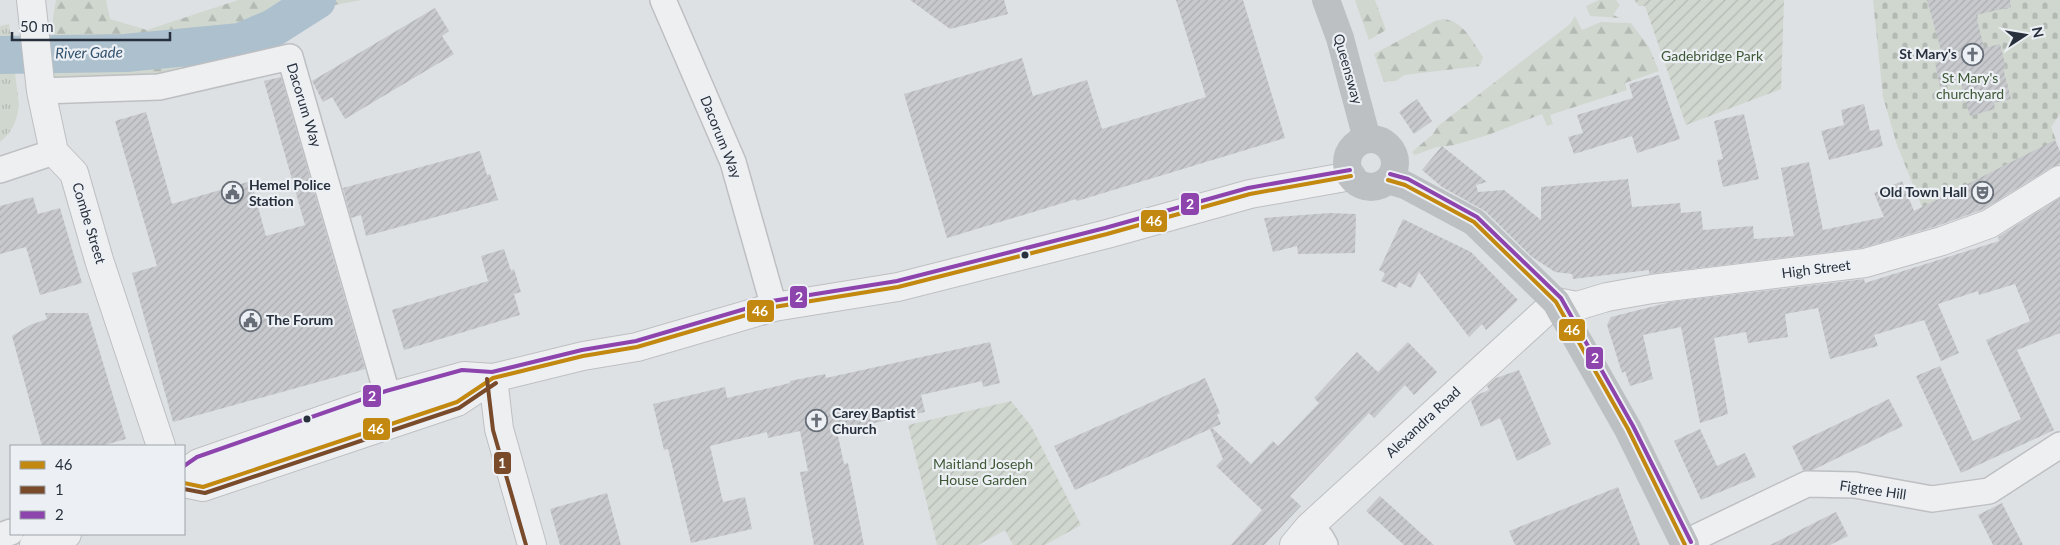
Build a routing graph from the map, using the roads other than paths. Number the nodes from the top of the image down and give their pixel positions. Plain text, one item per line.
1 (663, 0) edge
2 (1326, 0) edge
3 (32, 13) edge
4 (40, 84) junction
5 (1366, 140) junction
6 (54, 152) junction
7 (0, 170) edge
8 (1351, 176) junction
9 (1388, 180) junction
10 (2060, 180) edge
11 (1556, 302) junction
12 (774, 308) junction
13 (494, 378) junction
14 (388, 397) junction
15 (161, 445) edge
16 (2060, 445) edge
17 (185, 472) edge
18 (185, 483) edge
19 (64, 535) edge
20 (1309, 539) edge
21 (1685, 544) edge
22 (34, 545) edge
23 (532, 545) edge

1 - 12 street, Dacorum Way
2 - 5 main road, Queensway
3 - 4 street
4 - 6 street
4 - 14 street, Dacorum Way
5 - 8 main road
5 - 9 main road
6 - 7 street
6 - 15 street, Combe Street
8 - 9 main road
8 - 12 street
9 - 11 main road
10 - 11 street, High Street
11 - 20 street, Alexandra Road
11 - 21 main road
12 - 13 street
13 - 14 street
13 - 18 street
13 - 23 street
14 - 17 street
16 - 21 street, Figtree Hill
19 - 22 street

